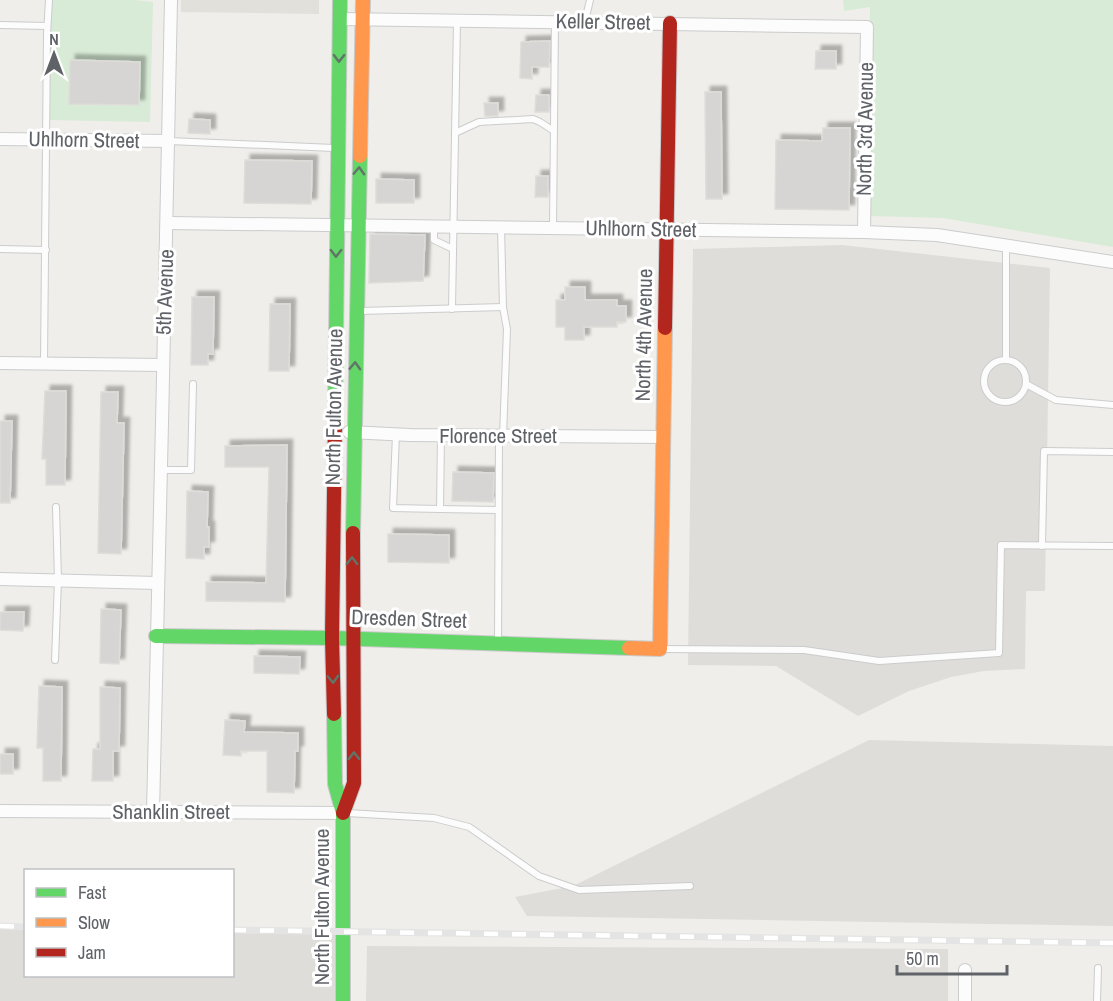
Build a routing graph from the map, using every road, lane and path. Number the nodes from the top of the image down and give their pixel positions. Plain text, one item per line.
1 (49, 0) edge
2 (171, 0) edge
3 (340, 0) edge
4 (363, 0) edge
5 (590, 0) edge
6 (340, 19) junction
7 (363, 19) junction
8 (457, 20) junction
9 (585, 21) junction
10 (555, 22) junction
11 (670, 23) junction
12 (0, 25) edge
13 (47, 26) junction
14 (867, 27) joint
15 (554, 131) junction
16 (455, 133) junction
17 (0, 139) edge
18 (47, 139) junction
19 (169, 141) junction
20 (338, 148) junction
21 (168, 223) junction
22 (337, 226) junction
23 (357, 226) junction
24 (434, 226) junction
25 (453, 227) junction
26 (501, 228) junction
27 (553, 228) junction
28 (667, 229) junction
29 (864, 232) junction
30 (1006, 245) junction
31 (0, 249) edge
32 (453, 249) junction
33 (46, 250) junction
34 (1113, 262) edge
35 (503, 307) junction
36 (452, 309) junction
37 (357, 312) junction
38 (1006, 360) junction
39 (0, 363) edge
40 (44, 364) junction
41 (162, 365) junction
42 (193, 384) dead end
43 (1026, 384) junction
44 (1113, 405) edge
45 (334, 432) junction
46 (354, 432) junction
47 (396, 434) junction
48 (441, 435) junction
49 (501, 436) junction
50 (662, 437) junction
51 (1113, 452) edge
52 (160, 470) junction
53 (56, 507) dead end
54 (440, 509) junction
55 (498, 510) junction
56 (1042, 546) junction
57 (1113, 546) edge
58 (0, 579) edge
59 (58, 580) junction
60 (157, 583) junction
61 (156, 636) junction
62 (332, 638) junction
63 (352, 639) junction
64 (498, 643) junction
65 (660, 648) junction
66 (55, 660) dead end
67 (0, 811) edge
68 (153, 812) junction
69 (343, 813) junction
70 (690, 886) dead end
71 (1098, 968) dead end
72 (965, 970) dead end
73 (343, 1001) edge
74 (965, 1001) edge
75 (1097, 1001) edge

1 - 13 lane
2 - 19 street, 5th Avenue
3 - 6 main road, North Fulton Avenue
4 - 7 main road, North Fulton Avenue
5 - 9 lane
6 - 7 street, Keller Street
6 -> 20 main road, North Fulton Avenue
7 - 8 street, Keller Street
23 -> 7 main road, North Fulton Avenue
8 - 10 street, Keller Street
8 - 16 lane
9 - 10 street, Keller Street
9 - 11 street, Keller Street
10 - 15 lane
11 - 14 street, Keller Street
11 - 28 main road, North 4th Avenue
12 - 13 lane
13 - 18 lane
14 - 29 street, North 3rd Avenue
15 - 16 lane
15 - 27 lane
16 - 25 lane
17 - 18 street, Uhlhorn Street
18 - 19 street, Uhlhorn Street
18 - 33 lane
19 - 20 lane
19 - 21 street, 5th Avenue
20 - 22 main road, North Fulton Avenue
21 - 22 street, Uhlhorn Street
21 - 41 street, 5th Avenue
22 - 23 street, Uhlhorn Street
22 -> 45 main road, North Fulton Avenue
23 - 24 street, Uhlhorn Street
23 - 37 main road, North Fulton Avenue
24 - 25 street, Uhlhorn Street
24 - 32 lane
25 - 26 street, Uhlhorn Street
25 - 32 lane
26 - 27 street, Uhlhorn Street
26 - 35 lane
27 - 28 street, Uhlhorn Street
28 - 29 street, Uhlhorn Street
28 - 50 main road, North 4th Avenue
29 - 30 street, Uhlhorn Street
30 - 34 street, Uhlhorn Street
30 - 38 lane
31 - 33 lane
32 - 36 lane
33 - 40 lane
35 - 36 lane
35 - 49 lane
36 - 37 lane
46 -> 37 main road, North Fulton Avenue
38 - 43 lane
38 - 43 lane
39 - 40 street
40 - 41 street
41 - 52 street, 5th Avenue
42 - 52 lane
43 - 44 lane
45 - 46 street, Florence Street
45 - 62 main road, North Fulton Avenue
46 - 47 street, Florence Street
63 -> 46 main road, North Fulton Avenue
47 - 48 street, Florence Street
47 - 54 lane
48 - 49 street, Florence Street
48 - 54 lane
49 - 50 street, Florence Street
49 - 55 lane
50 - 65 main road, North 4th Avenue
51 - 56 lane
52 - 60 street, 5th Avenue
53 - 59 lane
54 - 55 lane
55 - 64 lane
56 - 57 lane
56 - 65 lane
58 - 59 street
59 - 60 street
59 - 66 lane
60 - 61 street, 5th Avenue
61 - 62 main road, Dresden Street
61 - 68 street
62 - 63 main road, Dresden Street
62 -> 69 main road, North Fulton Avenue
63 - 64 main road, Dresden Street
69 -> 63 main road, North Fulton Avenue
64 - 65 main road, Dresden Street
67 - 68 street, Shanklin Street
68 - 69 street, Shanklin Street
69 - 70 lane
69 - 73 main road, North Fulton Avenue
71 - 75 lane
72 - 74 street

